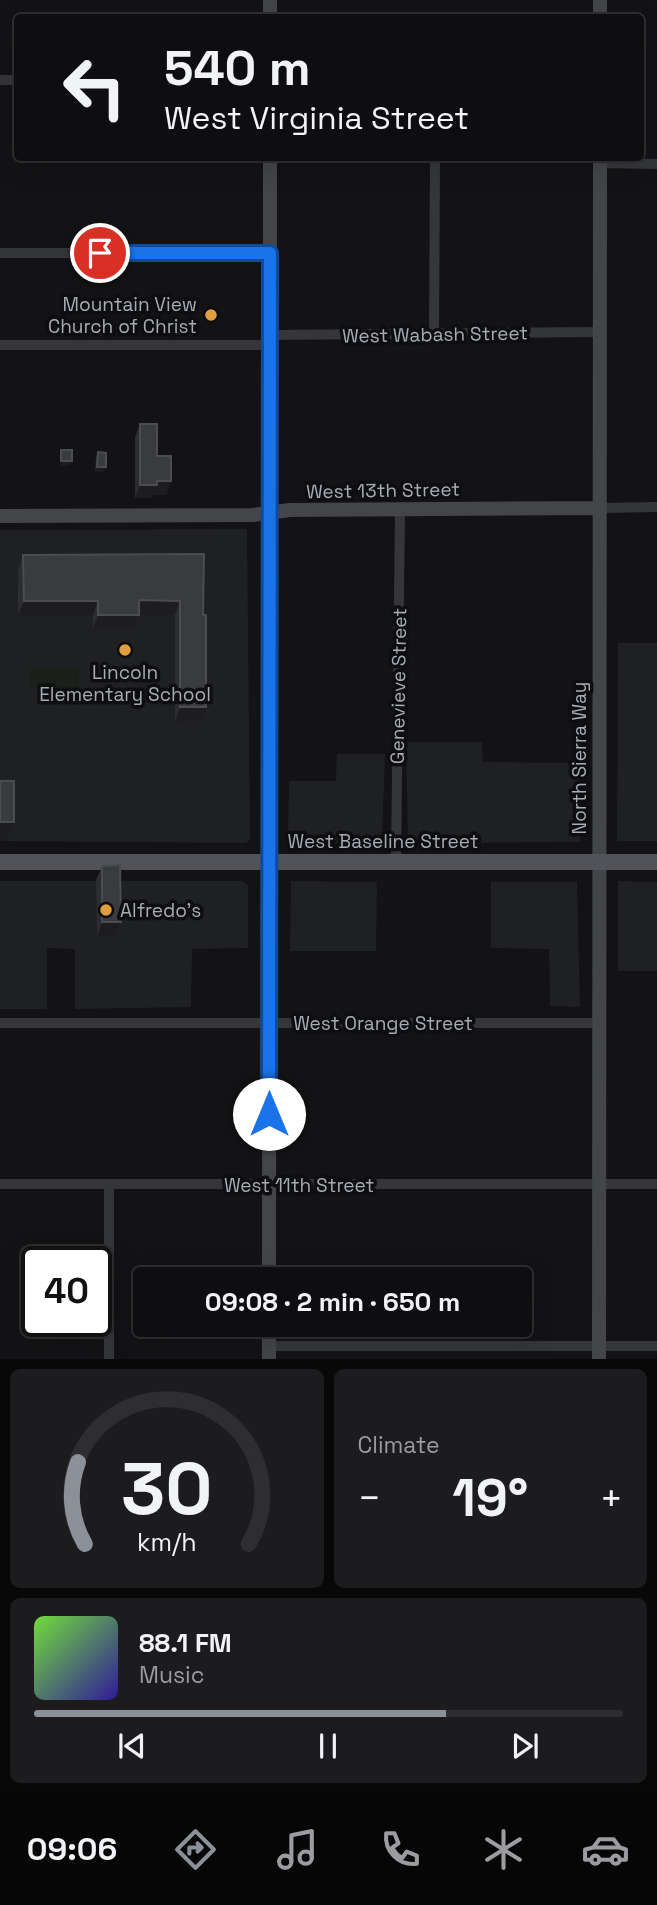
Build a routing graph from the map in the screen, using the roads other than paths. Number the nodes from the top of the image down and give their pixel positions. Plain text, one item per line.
1 (270, 161) edge
2 (435, 161) edge
3 (600, 161) edge
4 (614, 161) edge
5 (657, 164) edge
6 (0, 253) edge
7 (270, 253) junction
8 (599, 332) junction
9 (434, 334) junction
10 (270, 340) junction
11 (0, 345) edge
12 (599, 508) junction
13 (657, 508) edge
14 (400, 509) junction
15 (270, 513) junction
16 (0, 516) edge
17 (0, 862) edge
18 (269, 862) junction
19 (396, 862) junction
20 (598, 862) junction
21 (657, 862) edge
22 (0, 1023) edge
23 (269, 1023) junction
24 (598, 1023) junction
25 (0, 1184) edge
26 (109, 1184) junction
27 (598, 1184) junction
28 (657, 1184) edge
29 (269, 1185) junction
30 (269, 1267) edge
31 (657, 1346) edge
32 (269, 1353) edge
33 (598, 1353) edge
34 (110, 1359) edge

1 - 7 street
2 - 9 street
3 - 8 street, North Sierra Way
4 - 5 street
6 - 7 street
7 - 10 street
8 - 9 street, West Wabash Street
8 - 12 street, North Sierra Way
9 - 10 street, West Wabash Street
10 - 11 street, West Wabash Street
10 - 15 street
12 - 13 street
12 - 14 street, West 13th Street
12 - 20 street, North Sierra Way
14 - 15 street, West 13th Street
14 - 19 street, Genevieve Street
15 - 16 street, West 13th Street
15 - 18 street
17 - 18 main road, West Baseline Street
18 - 19 main road, West Baseline Street
18 - 23 street
19 - 20 main road, West Baseline Street
20 - 21 main road, West Baseline Street
20 - 24 street, North Sierra Way
22 - 23 street, West Orange Street
23 - 24 street, West Orange Street
23 - 29 street
24 - 27 street, North Sierra Way
25 - 26 street, West 11th Street
26 - 29 street, West 11th Street
26 - 34 street
27 - 28 street, West 11th Street
27 - 29 street, West 11th Street
27 - 33 street, North Sierra Way
29 - 30 street
31 - 33 street
32 - 33 street

